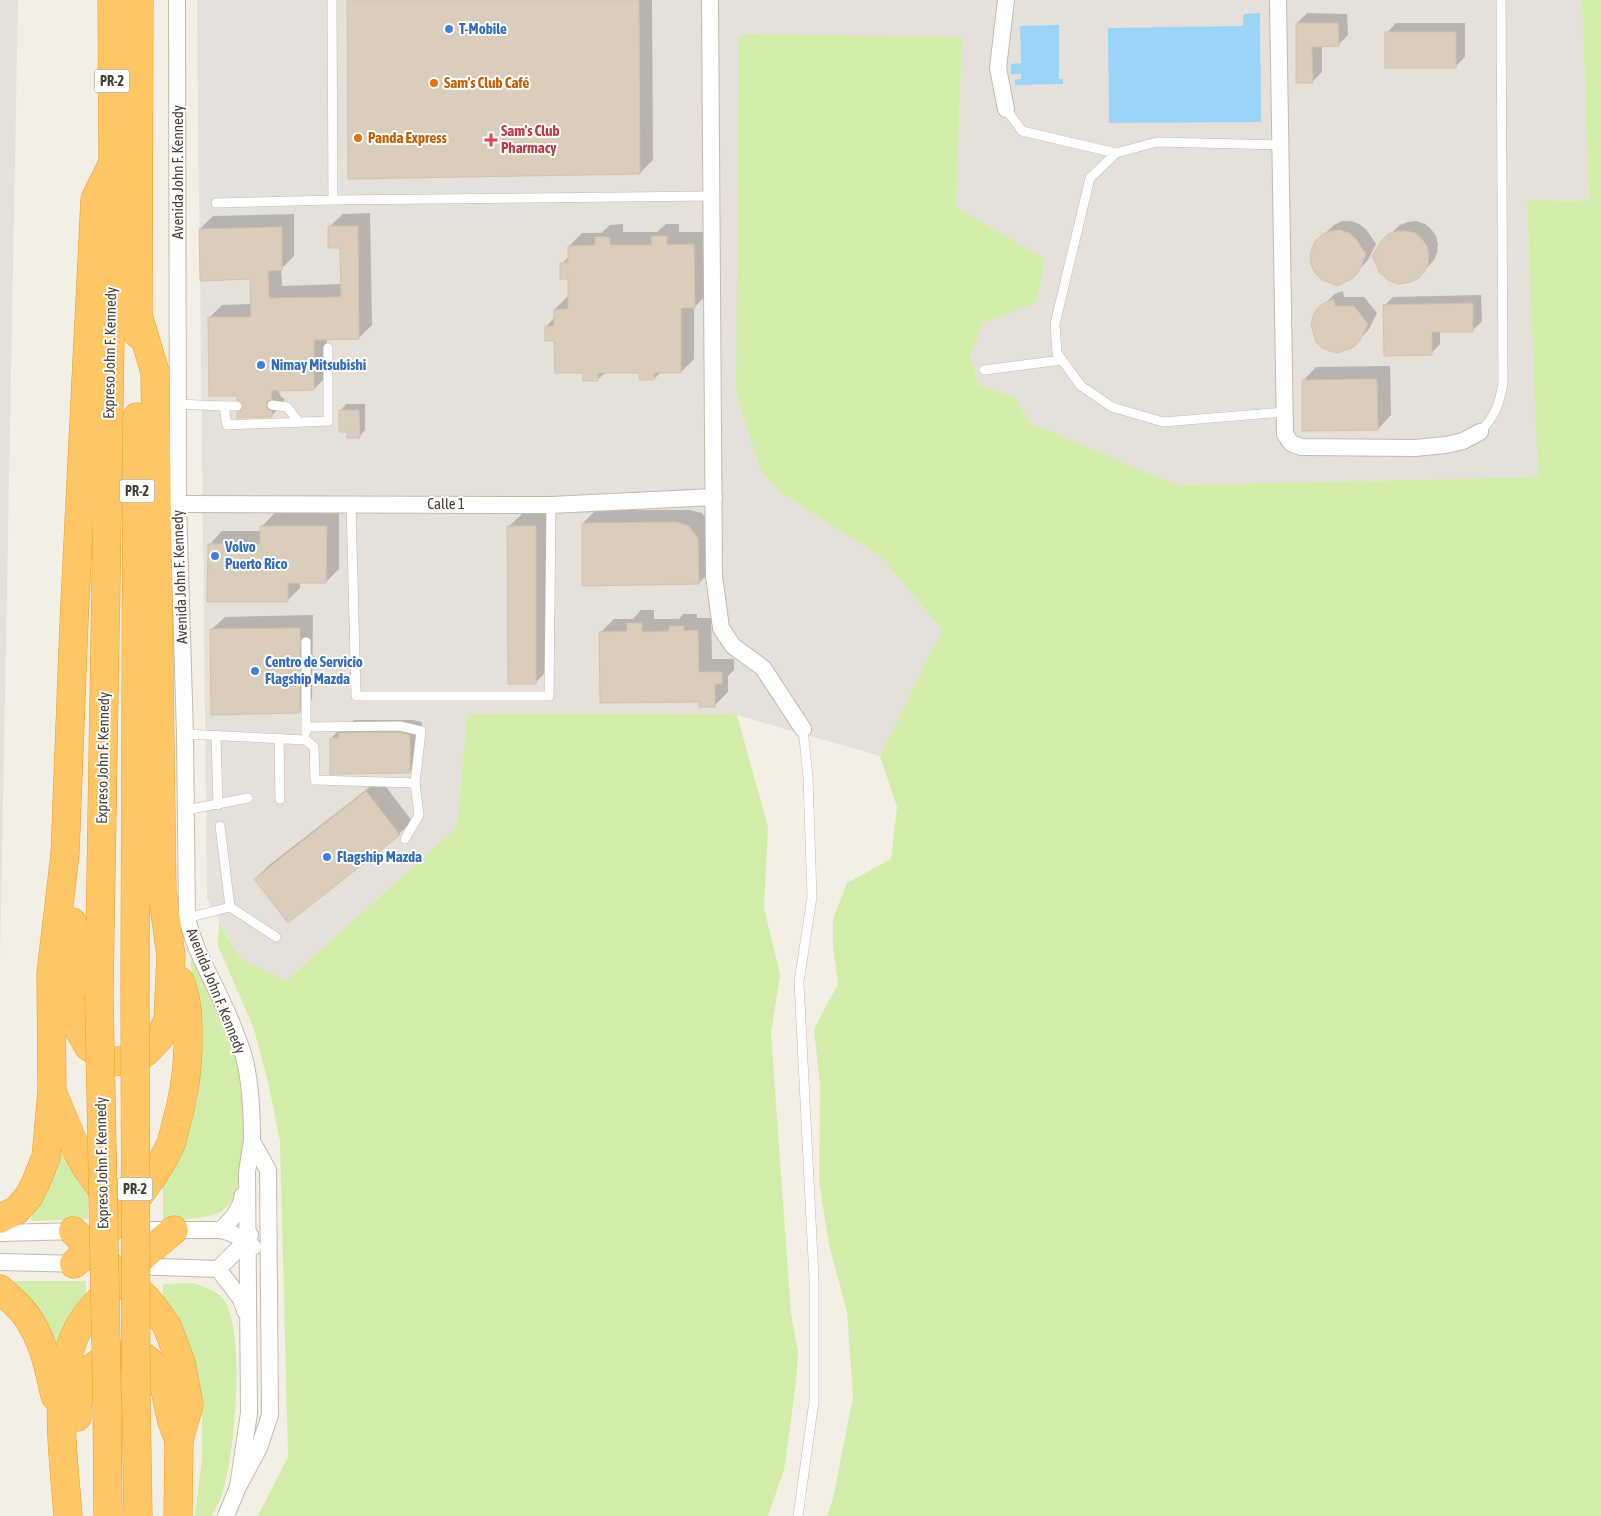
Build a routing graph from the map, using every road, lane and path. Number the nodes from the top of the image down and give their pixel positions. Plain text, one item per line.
1 (112, 0) edge
2 (139, 0) edge
3 (177, 0) edge
4 (332, 0) edge
5 (710, 0) edge
6 (1006, 0) edge
7 (1278, 0) edge
8 (1501, 0) edge
9 (1006, 109) joint
10 (1280, 145) junction
11 (1116, 153) junction
12 (113, 162) junction
13 (711, 196) junction
14 (333, 200) junction
15 (216, 203) dead end
16 (138, 314) junction
17 (328, 348) dead end
18 (1062, 360) junction
19 (984, 370) dead end
20 (178, 404) junction
21 (272, 405) dead end
22 (224, 406) junction
23 (237, 406) dead end
24 (1285, 412) junction
25 (299, 422) junction
26 (1480, 432) joint
27 (714, 497) junction
28 (178, 504) junction
29 (351, 504) junction
30 (551, 505) junction
31 (306, 642) dead end
32 (306, 727) junction
33 (803, 729) joint
34 (185, 734) junction
35 (216, 735) junction
36 (279, 738) junction
37 (306, 740) junction
38 (415, 783) junction
39 (248, 798) dead end
40 (280, 799) dead end
41 (218, 805) junction
42 (186, 810) junction
43 (220, 826) dead end
44 (405, 839) dead end
45 (65, 854) junction
46 (230, 906) junction
47 (187, 918) junction
48 (276, 937) dead end
49 (171, 956) junction
50 (52, 1090) junction
51 (252, 1141) junction
52 (247, 1172) junction
53 (268, 1184) junction
54 (0, 1220) edge
55 (174, 1230) joint
56 (220, 1230) junction
57 (0, 1233) edge
58 (247, 1240) junction
59 (116, 1250) junction
60 (0, 1262) edge
61 (218, 1269) junction
62 (269, 1280) junction
63 (0, 1289) edge
64 (248, 1318) junction
65 (61, 1421) junction
66 (179, 1440) junction
67 (238, 1487) junction
68 (70, 1516) edge
69 (108, 1516) edge
70 (138, 1516) edge
71 (178, 1516) edge
72 (226, 1516) edge
73 (798, 1516) edge

1 - 12 highway, Expreso John F. Kennedy / PR-2
2 - 16 highway, Expreso John F. Kennedy / PR-2
3 - 20 street, Avenida John F. Kennedy
4 - 14 lane
5 - 13 street
6 - 9 street
7 - 10 street
8 - 26 lane
9 - 11 lane
10 - 11 lane
10 - 24 street
11 - 18 lane
12 - 45 highway
12 - 69 highway, Expreso John F. Kennedy / PR-2, bridge
13 - 14 lane
13 - 27 street
14 - 15 lane
16 - 49 highway
16 - 70 highway, Expreso John F. Kennedy / PR-2, bridge
17 - 25 lane
18 - 19 lane
18 - 24 lane
20 - 22 lane
20 - 28 street, Avenida John F. Kennedy
21 - 25 lane
22 - 23 lane
22 - 25 lane
24 - 26 street
27 - 30 street, Calle 1
27 - 33 street
28 - 29 street, Calle 1
28 - 34 street, Avenida John F. Kennedy
29 - 30 street, Calle 1
29 - 30 lane
31 - 32 lane
32 - 37 lane
32 - 38 lane
33 - 73 lane
34 - 35 lane
34 - 42 street, Avenida John F. Kennedy
35 - 36 lane
35 - 41 lane
36 - 37 lane
36 - 40 lane
37 - 38 lane
38 - 44 lane
39 - 41 lane
41 - 42 lane
42 - 47 street, Avenida John F. Kennedy
43 - 46 lane
45 - 49 highway
45 - 50 highway
46 - 47 lane
46 - 48 lane
47 - 51 street, Avenida John F. Kennedy
49 - 59 highway
50 - 54 highway
50 - 59 highway
51 - 52 street, Avenida John F. Kennedy
51 - 53 street, Avenida John F. Kennedy
52 - 56 street
52 - 58 street, Avenida John F. Kennedy
53 - 58 street
53 - 62 street, Avenida John F. Kennedy
55 - 56 street
55 - 59 highway
56 - 58 street
57 - 59 street
58 - 61 street
58 - 62 street
58 - 64 street, Avenida John F. Kennedy
59 - 60 street
59 - 61 street
59 - 65 highway
59 - 66 highway
61 - 64 street
62 - 67 street, Avenida John F. Kennedy
63 - 65 highway
64 - 67 street, Avenida John F. Kennedy
65 - 68 highway
66 - 68 highway
66 - 71 highway
67 - 72 street, Avenida John F. Kennedy

